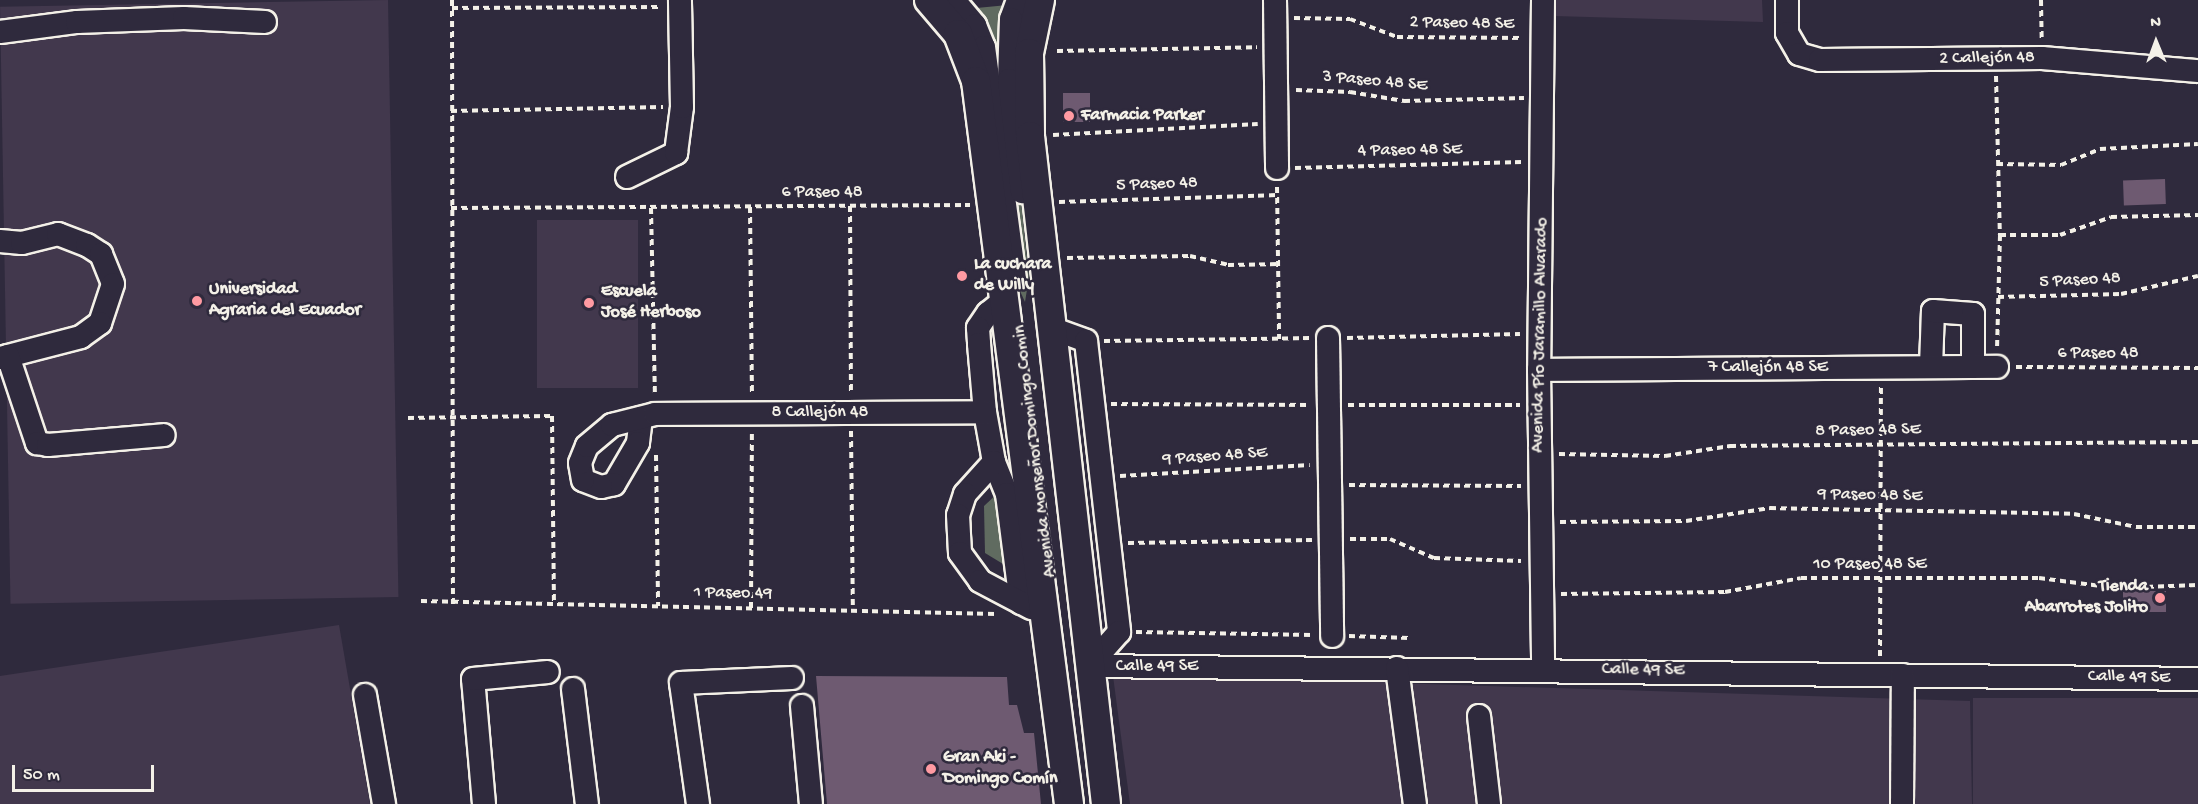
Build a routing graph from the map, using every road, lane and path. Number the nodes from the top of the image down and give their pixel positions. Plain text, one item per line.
1 (452, 0) edge
2 (929, 0) edge
3 (954, 0) edge
4 (1018, 0) edge
5 (1040, 0) edge
6 (1543, 0) edge
7 (1787, 0) edge
8 (2042, 0) edge
9 (680, 3) edge
10 (452, 8) junction
11 (1275, 9) edge
12 (265, 22) dead end
13 (0, 32) edge
14 (1544, 38) junction
15 (1276, 46) junction
16 (1057, 51) dead end
17 (2042, 58) junction
18 (1995, 59) junction
19 (2198, 71) edge
20 (1276, 89) junction
21 (1543, 97) junction
22 (682, 107) junction
23 (451, 111) junction
24 (1277, 124) junction
25 (1030, 136) junction
26 (2198, 144) edge
27 (1544, 161) junction
28 (1997, 164) junction
29 (1277, 168) junction
30 (627, 177) dead end
31 (1278, 195) junction
32 (1037, 203) junction
33 (993, 205) junction
34 (451, 208) junction
35 (2198, 215) edge
36 (2000, 235) junction
37 (0, 241) edge
38 (1043, 259) junction
39 (1278, 264) junction
40 (2198, 276) edge
41 (1998, 297) junction
42 (1003, 301) junction
43 (1051, 328) junction
44 (1328, 338) dead end
45 (1279, 339) dead end
46 (4, 357) edge
47 (1931, 367) junction
48 (1973, 367) junction
49 (1997, 367) junction
50 (1881, 368) junction
51 (2198, 368) edge
52 (1539, 370) junction
53 (985, 412) junction
54 (648, 416) dead end
55 (408, 418) dead end
56 (452, 418) junction
57 (164, 435) dead end
58 (2198, 442) edge
59 (1881, 444) junction
60 (1540, 453) junction
61 (994, 462) junction
62 (1330, 475) junction
63 (1101, 476) junction
64 (1541, 486) junction
65 (1881, 509) junction
66 (1541, 522) junction
67 (2198, 527) edge
68 (1881, 580) junction
69 (2198, 585) edge
70 (1542, 594) junction
71 (421, 601) dead end
72 (453, 604) junction
73 (554, 604) junction
74 (1025, 611) junction
75 (1146, 633) dead end
76 (1332, 636) junction
77 (1408, 638) dead end
78 (1089, 666) junction
79 (1397, 668) junction
80 (1543, 669) junction
81 (548, 672) dead end
82 (1880, 674) junction
83 (1903, 675) junction
84 (792, 678) dead end
85 (2198, 679) edge
86 (573, 689) dead end
87 (365, 695) dead end
88 (802, 706) dead end
89 (1479, 717) dead end
90 (384, 804) edge
91 (484, 804) edge
92 (587, 804) edge
93 (698, 804) edge
94 (811, 804) edge
95 (1068, 804) edge
96 (1079, 804) edge
97 (1095, 804) edge
98 (1106, 804) edge
99 (1415, 804) edge
100 (1489, 804) edge
101 (1902, 804) edge

1 - 10 path
2 - 33 main road, Avenida Monseñor Domingo Comin
3 - 96 street, Avenida Monseñor Domingo Comin
4 - 97 street, Avenida Monseñor Domingo Comin
5 - 25 main road, Avenida Monseñor Domingo Comin
6 - 14 street, Avenida Pío Jaramillo Alvarado
7 - 18 street, 2 Callejón 48
8 - 17 path
9 - 10 path
9 - 22 street
10 - 23 path
11 - 14 path, 2 Paseo 48 SE
11 - 15 street
12 - 13 street
14 - 21 street, Avenida Pío Jaramillo Alvarado
15 - 16 path
15 - 20 street
17 - 18 street, 2 Callejón 48
17 - 19 street, 2 Callejón 48
18 - 28 path
20 - 21 path, 3 Paseo 48 SE
20 - 24 street
21 - 27 street, Avenida Pío Jaramillo Alvarado
22 - 23 path
22 - 30 street
23 - 34 path
24 - 25 path
24 - 29 street
25 - 32 main road, Avenida Monseñor Domingo Comin
26 - 28 path
27 - 29 path, 4 Paseo 48 SE
27 - 52 street, Avenida Pío Jaramillo Alvarado
28 - 36 path
29 - 31 path
31 - 32 path, 5 Paseo 48
31 - 39 path
32 - 38 main road, Avenida Monseñor Domingo Comin
33 - 34 path, 6 Paseo 48
33 - 42 main road, Avenida Monseñor Domingo Comin
34 - 56 path
35 - 36 path
36 - 41 path
37 - 46 street
38 - 39 path
38 - 43 main road, Avenida Monseñor Domingo Comin
39 - 45 path
40 - 41 path, 5 Paseo 48
41 - 49 path
42 - 53 street, Avenida Monseñor Domingo Comin
42 - 74 main road, Avenida Monseñor Domingo Comin
43 - 63 street, Avenida Monseñor Domingo Comin
43 - 78 main road, Avenida Monseñor Domingo Comin
44 - 62 street
46 - 57 street
47 - 48 street, 7 Callejón 48 SE
47 - 48 street
47 - 50 street, 7 Callejón 48 SE
48 - 49 street, 7 Callejón 48 SE
49 - 51 path, 6 Paseo 48
50 - 52 street, 7 Callejón 48 SE
50 - 59 path
52 - 60 street, Avenida Pío Jaramillo Alvarado
53 - 54 street, 8 Callejón 48
53 - 61 street, Avenida Monseñor Domingo Comin
55 - 56 path
56 - 72 path
56 - 73 path
58 - 59 path, 8 Paseo 48 SE
59 - 60 path, 8 Paseo 48 SE
59 - 65 path
60 - 64 street, Avenida Pío Jaramillo Alvarado
61 - 74 street, Avenida Monseñor Domingo Comin
61 - 74 street
62 - 63 path, 9 Paseo 48 SE
62 - 64 path, 9 Paseo 48 SE
62 - 76 street
63 - 78 street, Avenida Monseñor Domingo Comin
64 - 66 street, Avenida Pío Jaramillo Alvarado
65 - 66 path, 9 Paseo 48 SE
65 - 67 path, 9 Paseo 48 SE
65 - 68 path
66 - 70 street, Avenida Pío Jaramillo Alvarado
68 - 69 path, 10 Paseo 48 SE
68 - 70 path, 10 Paseo 48 SE
68 - 82 path
70 - 80 street, Avenida Pío Jaramillo Alvarado
71 - 72 path, 1 Paseo 49
72 - 73 path, 1 Paseo 49
73 - 74 path, 1 Paseo 49
74 - 95 main road, Avenida Monseñor Domingo Comin
75 - 76 path, Calle 49 SE
76 - 77 path, Calle 49 SE
78 - 79 street, Calle 49 SE
78 - 98 main road, Avenida Monseñor Domingo Comin
79 - 80 street, Calle 49 SE
79 - 99 street
80 - 82 street, Calle 49 SE
81 - 91 street
82 - 83 street, Calle 49 SE
83 - 85 street, Calle 49 SE
83 - 101 street
84 - 93 street
86 - 92 street
87 - 90 street
88 - 94 street
89 - 100 street

